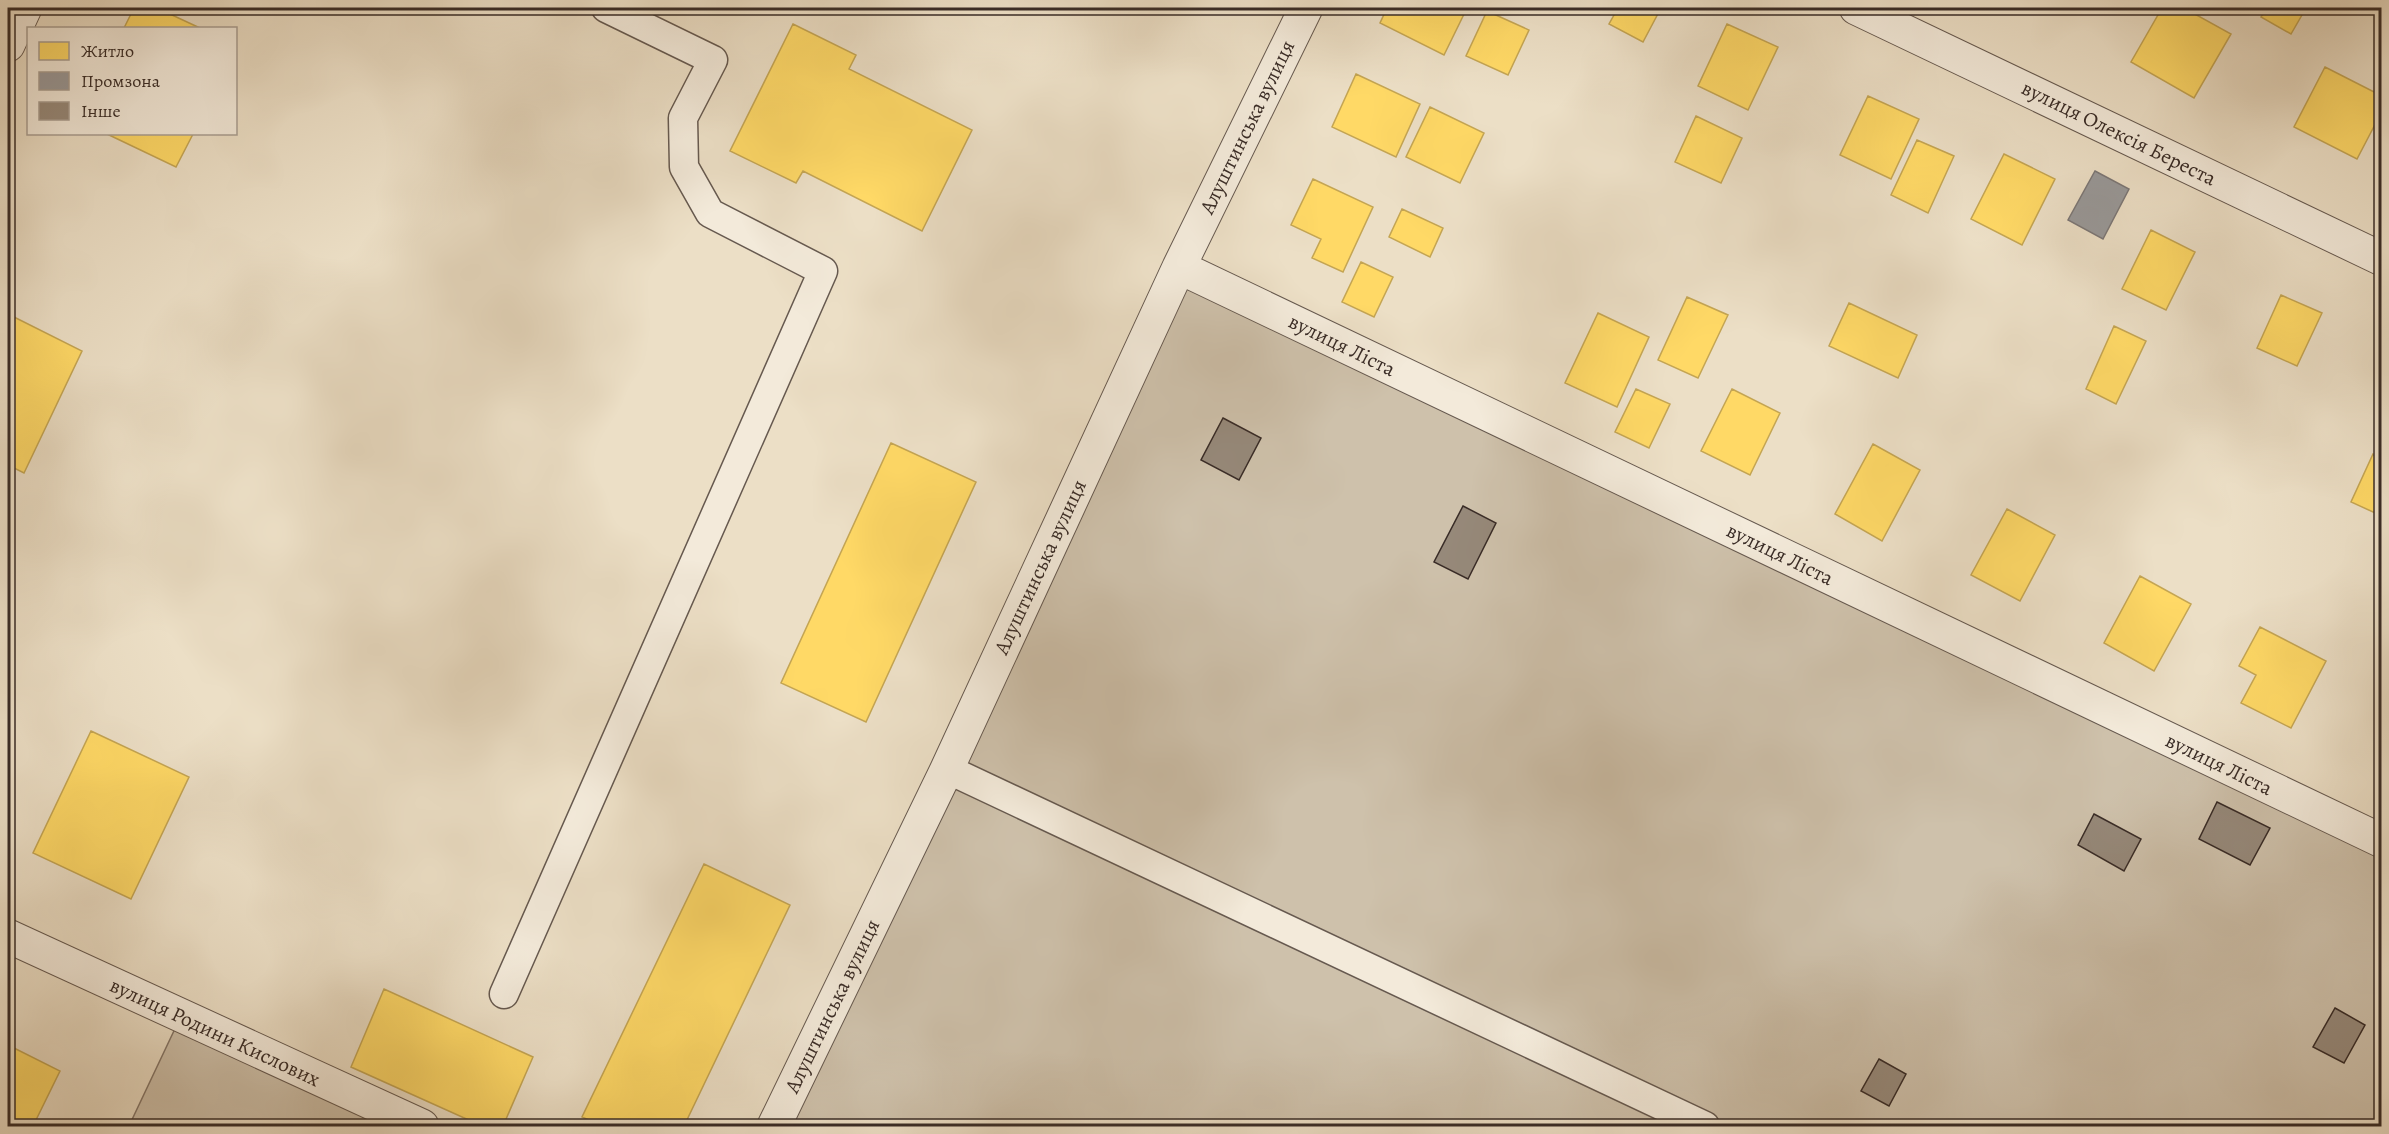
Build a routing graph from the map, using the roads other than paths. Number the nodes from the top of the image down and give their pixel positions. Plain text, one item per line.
1 (25, 8) edge
2 (606, 8) edge
3 (1306, 8) edge
4 (1856, 8) edge
5 (8, 45) edge
6 (2382, 259) edge
7 (1179, 267) junction
8 (946, 769) junction
9 (2382, 842) edge
10 (8, 936) edge
11 (504, 994) dead end
12 (422, 1126) edge
13 (774, 1126) edge
14 (1705, 1126) edge

1 - 5 street
2 - 11 lane
3 - 7 street, Алуштинська вулиця
4 - 6 street, вулиця Олексія Береста
7 - 8 street, Алуштинська вулиця
7 - 9 street, вулиця Ліста
8 - 13 street, Алуштинська вулиця
8 - 14 lane
10 - 12 street, вулиця Родини Кислових

